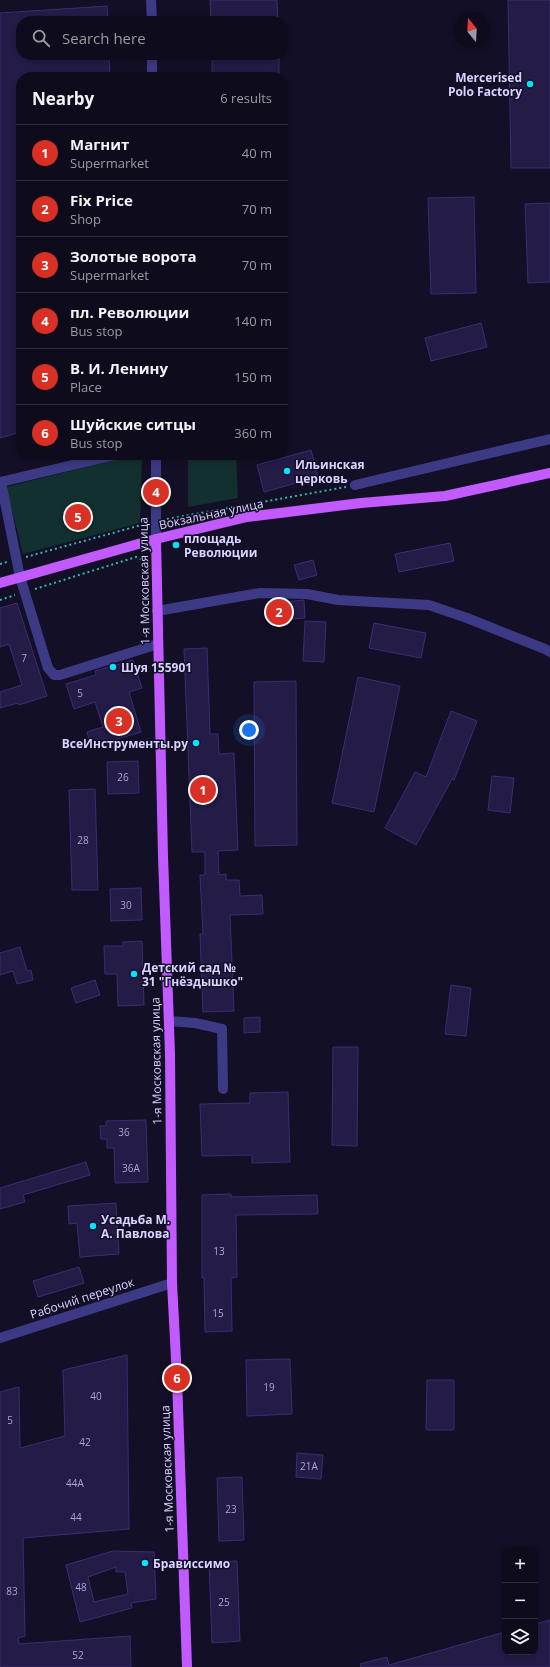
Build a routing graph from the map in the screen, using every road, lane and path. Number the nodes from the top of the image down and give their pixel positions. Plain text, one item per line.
1 (151, 0) edge
2 (152, 16) edge
3 (152, 60) edge
4 (152, 72) edge
5 (550, 439) edge
6 (94, 460) edge
7 (156, 460) edge
8 (550, 473) edge
9 (355, 485) joint
10 (156, 522) junction
11 (156, 539) junction
12 (16, 560) junction
13 (0, 564) edge
14 (156, 567) junction
15 (20, 578) junction
16 (0, 583) edge
17 (24, 592) junction
18 (0, 600) edge
19 (157, 611) junction
20 (158, 644) junction
21 (550, 652) edge
22 (169, 1021) junction
23 (223, 1089) dead end
24 (172, 1283) junction
25 (0, 1338) edge
26 (187, 1667) edge

1 - 2 street
3 - 4 street
5 - 9 street
6 - 12 street
7 - 10 street, 1-я Московская улица
8 - 11 main road, Вокзальная улица
9 - 10 path
10 - 11 street, 1-я Московская улица
10 - 12 path
11 - 14 main road, 1-я Московская улица
11 - 15 main road, Вокзальная улица
12 - 13 path
12 - 15 street
14 - 17 path
14 - 19 main road, 1-я Московская улица
15 - 16 main road, Вокзальная улица
15 - 17 street
17 - 18 path
17 - 20 street
19 - 20 main road, 1-я Московская улица
19 - 21 street
20 - 22 main road, 1-я Московская улица
22 - 23 street
22 - 24 main road, 1-я Московская улица
24 - 25 street, Рабочий переулок
24 - 26 main road, 1-я Московская улица

